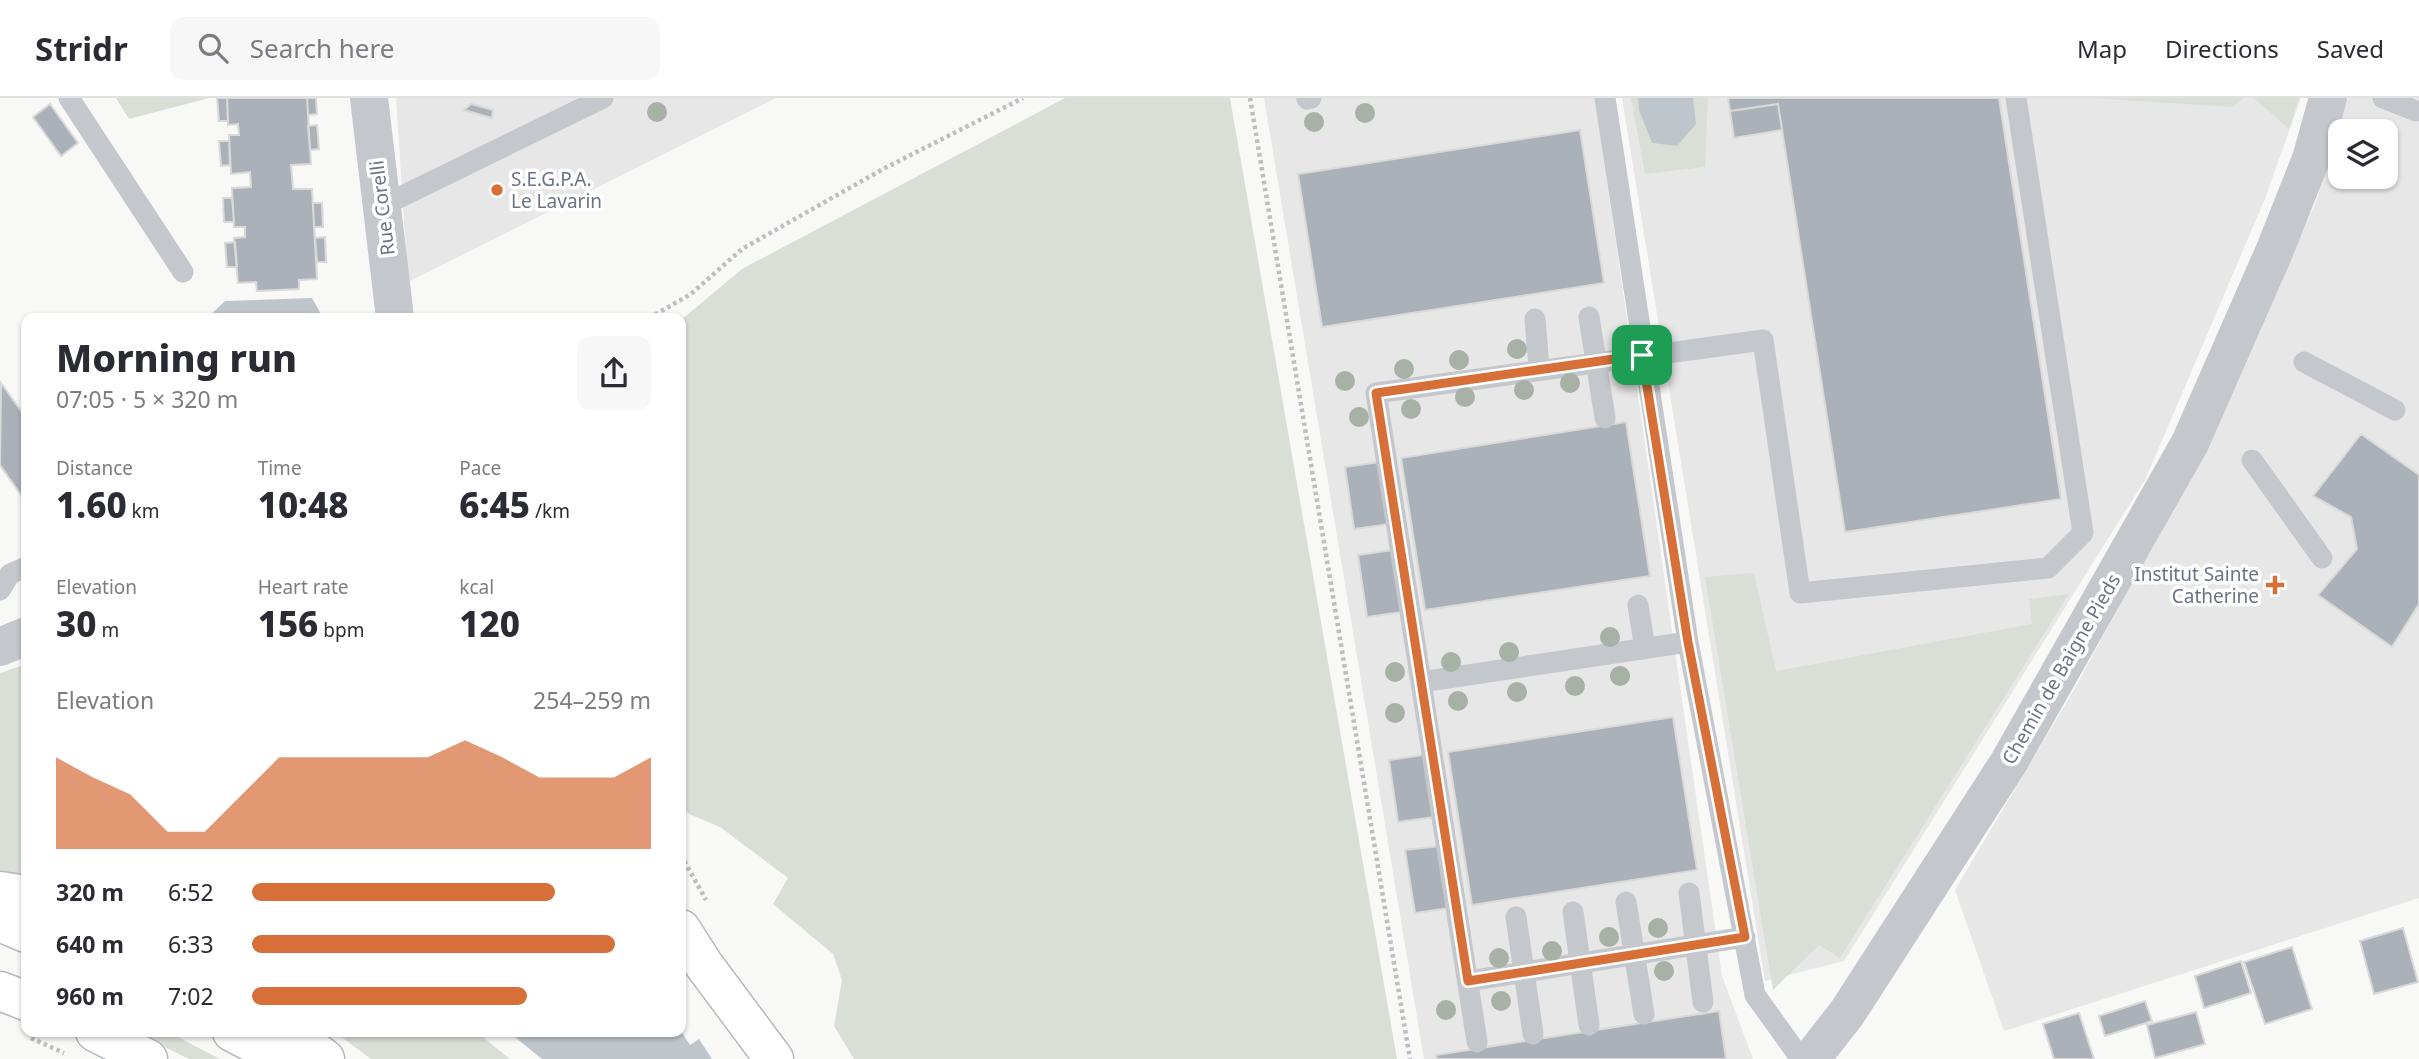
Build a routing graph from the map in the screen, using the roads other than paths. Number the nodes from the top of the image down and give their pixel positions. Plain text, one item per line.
1 (69, 98) edge
2 (369, 98) edge
3 (603, 98) edge
4 (1605, 98) edge
5 (2017, 98) edge
6 (2328, 98) edge
7 (2383, 98) edge
8 (2416, 111) dead end
9 (382, 206) junction
10 (183, 272) dead end
11 (394, 313) edge
12 (1589, 317) dead end
13 (1535, 318) dead end
14 (1642, 355) junction
15 (1594, 361) junction
16 (2304, 362) dead end
17 (1539, 368) junction
18 (2395, 410) dead end
19 (1605, 418) dead end
20 (2252, 460) dead end
21 (2322, 558) dead end
22 (21, 569) edge
23 (0, 590) edge
24 (1638, 605) dead end
25 (21, 638) edge
26 (1688, 642) junction
27 (0, 647) edge
28 (1645, 649) junction
29 (1421, 682) junction
30 (0, 891) edge
31 (21, 894) edge
32 (1689, 894) dead end
33 (1626, 902) dead end
34 (1573, 912) dead end
35 (1516, 918) dead end
36 (0, 922) edge
37 (21, 931) edge
38 (686, 937) edge
39 (1745, 937) junction
40 (1694, 946) junction
41 (1634, 955) junction
42 (1580, 964) junction
43 (1526, 972) junction
44 (1468, 981) junction
45 (0, 991) edge
46 (1703, 1002) dead end
47 (1644, 1014) dead end
48 (21, 1015) edge
49 (1589, 1025) dead end
50 (1533, 1034) dead end
51 (242, 1037) edge
52 (296, 1037) edge
53 (1477, 1042) dead end
54 (81, 1043) edge
55 (148, 1059) edge
56 (284, 1059) edge
57 (325, 1059) edge
58 (774, 1059) edge
59 (1801, 1059) edge
60 (1811, 1059) edge

1 - 10 lane
2 - 9 street, Rue Corelli
3 - 9 lane
4 - 14 lane
5 - 14 lane
6 - 60 street, Chemin de Baigne Pieds
7 - 8 lane
9 - 11 street, Rue Corelli
12 - 15 lane
13 - 17 lane
14 - 15 lane
14 - 26 lane
15 - 17 lane
15 - 19 lane
16 - 18 lane
17 - 29 lane
20 - 21 lane
22 - 23 lane
24 - 28 lane
25 - 27 street
26 - 28 lane
26 - 39 lane
28 - 29 lane
29 - 44 lane
30 - 31 main road
32 - 40 lane
33 - 41 lane
34 - 42 lane
35 - 43 lane
36 - 37 main road
38 - 58 main road
39 - 40 lane
39 - 59 lane
40 - 41 lane
40 - 46 lane
41 - 42 lane
41 - 47 lane
42 - 43 lane
42 - 49 lane
43 - 44 lane
43 - 50 lane
44 - 53 lane
45 - 48 main road
51 - 56 main road
52 - 57 main road
54 - 55 main road

